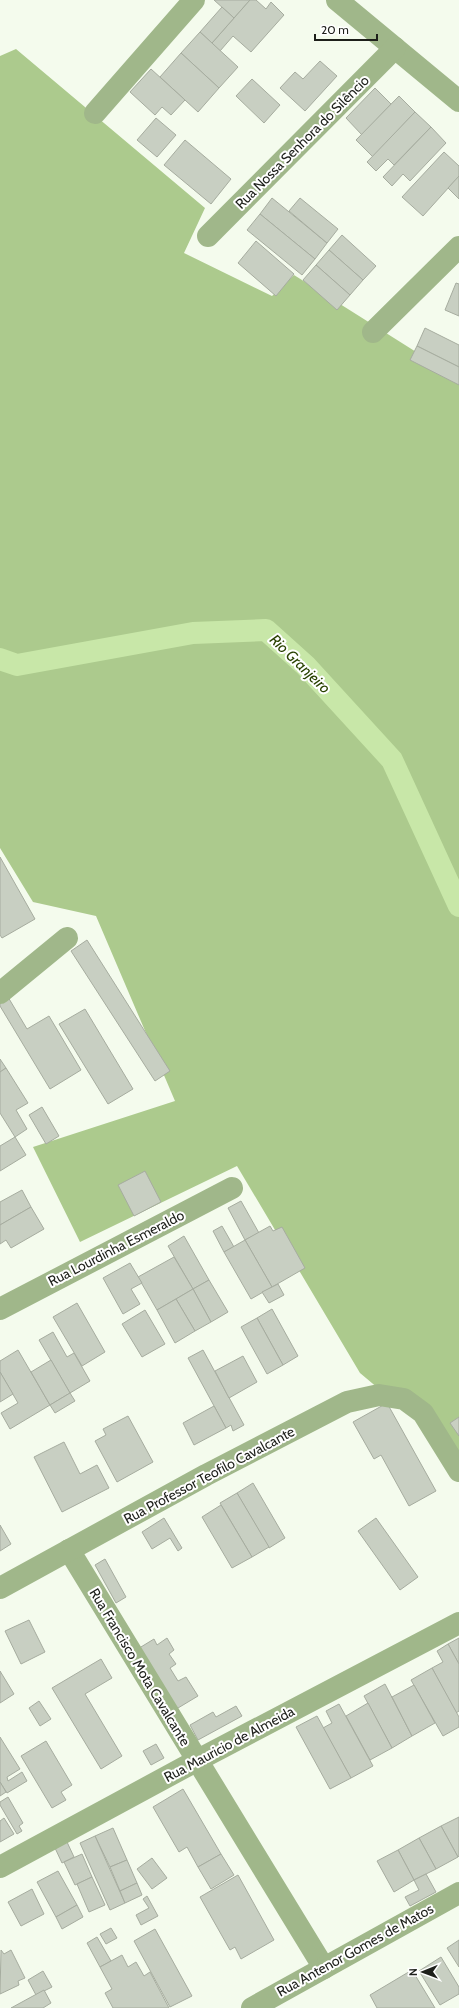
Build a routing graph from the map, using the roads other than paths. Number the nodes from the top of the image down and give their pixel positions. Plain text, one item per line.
1 (194, 0) edge
2 (337, 0) edge
3 (359, 7) edge
4 (395, 48) junction
5 (459, 101) edge
6 (95, 113) dead end
7 (208, 236) dead end
8 (459, 247) edge
9 (373, 332) dead end
10 (67, 938) dead end
11 (0, 993) edge
12 (232, 1188) dead end
13 (0, 1309) edge
14 (459, 1471) edge
15 (69, 1550) junction
16 (0, 1588) edge
17 (459, 1623) edge
18 (196, 1760) junction
19 (0, 1867) edge
20 (459, 1893) edge
21 (324, 1968) junction
22 (252, 2008) edge

1 - 6 street
2 - 3 street
3 - 4 street
4 - 5 street
4 - 7 street, Rua Nossa Senhora do Silêncio
8 - 9 street
10 - 11 street
12 - 13 street, Rua Lourdinha Esmeraldo
14 - 15 street, Rua Professor Teofilo Cavalcante
15 - 16 street, Rua Professor Teofilo Cavalcante
15 - 18 street, Rua Francisco Mota Cavalcante
17 - 18 street, Rua Mauricio de Almeida
18 - 19 street, Rua Mauricio de Almeida
18 - 21 street, Rua Francisco Mota Cavalcante
20 - 21 street, Rua Antenor Gomes de Matos
21 - 22 street, Rua Antenor Gomes de Matos

